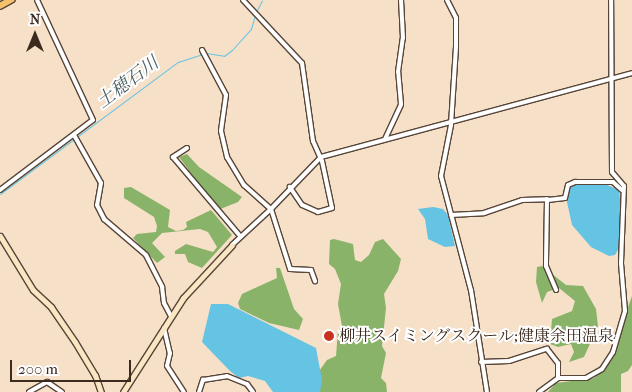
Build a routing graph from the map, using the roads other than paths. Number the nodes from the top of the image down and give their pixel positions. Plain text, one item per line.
1 (10, 0) edge
2 (37, 0) edge
3 (243, 0) edge
4 (401, 0) edge
5 (446, 0) edge
6 (611, 0) edge
7 (0, 6) edge
8 (202, 52) dead end
9 (632, 73) edge
10 (610, 78) junction
11 (451, 122) junction
12 (75, 137) junction
13 (385, 139) junction
14 (187, 148) dead end
15 (320, 157) junction
16 (290, 187) junction
17 (0, 190) edge
18 (624, 194) junction
19 (548, 200) junction
20 (271, 210) junction
21 (451, 215) junction
22 (0, 236) edge
23 (240, 236) junction
24 (232, 245) joint
25 (315, 280) dead end
26 (556, 290) dead end
27 (632, 294) edge
28 (626, 295) junction
29 (171, 316) junction
30 (164, 328) junction
31 (481, 362) junction
32 (558, 378) junction
33 (29, 392) edge
34 (62, 392) edge
35 (101, 392) edge
36 (123, 392) edge
37 (184, 392) edge
38 (199, 392) edge
39 (253, 392) edge
40 (487, 392) edge
41 (539, 392) edge

1 - 7 main road
2 - 12 street
3 - 15 street
4 - 13 street
5 - 11 street
6 - 10 street
8 - 20 street
9 - 10 street
10 - 11 street
10 - 18 street
11 - 13 street
11 - 21 street
12 - 17 street
12 - 29 street
13 - 15 street
14 - 23 street
15 - 16 street
15 - 16 street
16 - 20 street
18 - 19 street
18 - 28 street
19 - 21 street
19 - 26 street
20 - 23 street
20 - 25 street
21 - 31 street
22 - 35 street
23 - 24 street
24 - 29 street
27 - 28 street
28 - 32 street
29 - 30 street
30 - 36 street
30 - 37 street
31 - 32 street
31 - 40 street
32 - 41 street
33 - 34 street
38 - 39 street

